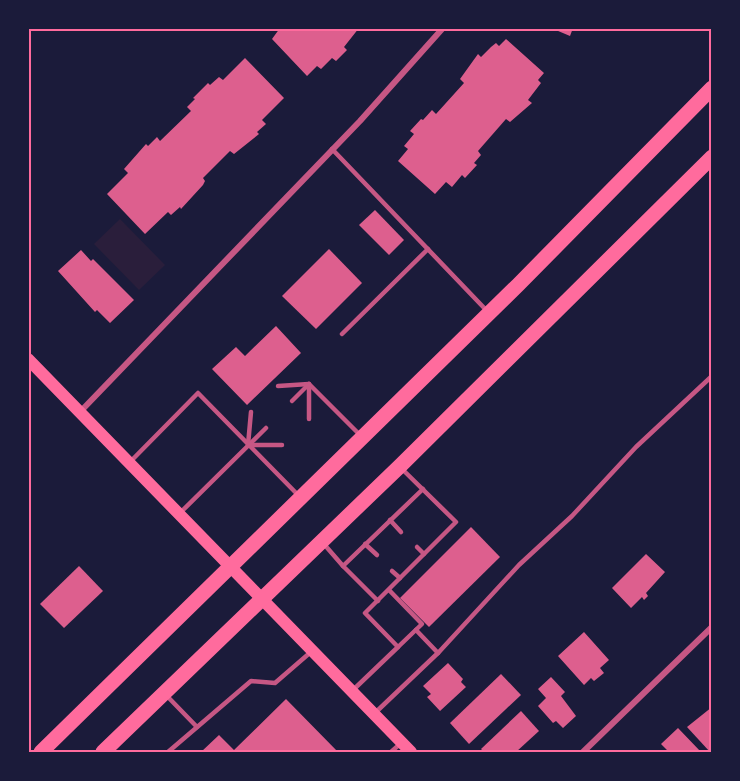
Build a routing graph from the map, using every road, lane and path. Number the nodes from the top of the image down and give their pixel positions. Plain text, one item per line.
1 (443, 28) edge
2 (711, 88) edge
3 (332, 149) junction
4 (711, 157) edge
5 (428, 249) junction
6 (489, 313) junction
7 (342, 334) dead end
8 (28, 359) edge
9 (711, 376) edge
10 (309, 384) junction
11 (278, 386) dead end
12 (292, 401) dead end
13 (80, 412) junction
14 (251, 412) dead end
15 (309, 419) dead end
16 (266, 428) dead end
17 (363, 438) junction
18 (248, 445) junction
19 (282, 445) dead end
20 (129, 463) junction
21 (399, 466) junction
22 (423, 489) junction
23 (302, 498) junction
24 (178, 514) junction
25 (390, 520) junction
26 (401, 532) dead end
27 (321, 541) junction
28 (365, 544) junction
29 (417, 547) dead end
30 (424, 554) junction
31 (377, 555) dead end
32 (343, 566) junction
33 (231, 568) junction
34 (392, 571) dead end
35 (400, 578) junction
36 (389, 590) junction
37 (262, 599) junction
38 (378, 601) junction
39 (711, 627) edge
40 (416, 630) junction
41 (398, 647) junction
42 (312, 651) junction
43 (438, 653) junction
44 (351, 691) junction
45 (164, 693) junction
46 (374, 714) junction
47 (197, 727) junction
48 (401, 742) junction
49 (41, 753) edge
50 (104, 753) edge
51 (168, 753) edge
52 (391, 753) edge
53 (411, 753) edge
54 (583, 753) edge

1 - 3 street
2 - 6 main road
3 - 5 lane
3 - 13 street
4 - 21 main road
5 - 6 lane
5 - 7 lane
6 - 17 main road
8 - 13 main road
9 - 43 lane
10 - 11 lane
10 - 12 lane
10 - 15 lane
10 - 17 lane
13 - 20 main road
14 - 18 lane
16 - 18 lane
17 - 23 main road
18 - 19 lane
18 - 20 lane
18 - 23 lane
18 - 24 lane
20 - 24 main road
21 - 22 lane
21 - 27 main road
22 - 25 lane
22 - 30 lane
23 - 33 main road
24 - 33 main road
25 - 26 lane
25 - 28 lane
27 - 32 lane
27 - 37 main road
28 - 31 lane
28 - 32 lane
29 - 30 lane
30 - 35 lane
32 - 38 lane
33 - 37 main road
33 - 49 main road
34 - 35 lane
35 - 36 lane
36 - 38 lane
36 - 40 lane
37 - 42 main road
37 - 45 main road
38 - 41 lane
39 - 54 street
40 - 41 lane
40 - 43 lane
41 - 44 lane
42 - 44 main road
42 - 47 lane
43 - 46 lane
44 - 46 main road
45 - 47 lane
45 - 50 main road
46 - 48 main road
47 - 51 lane
48 - 52 lane
48 - 53 main road

